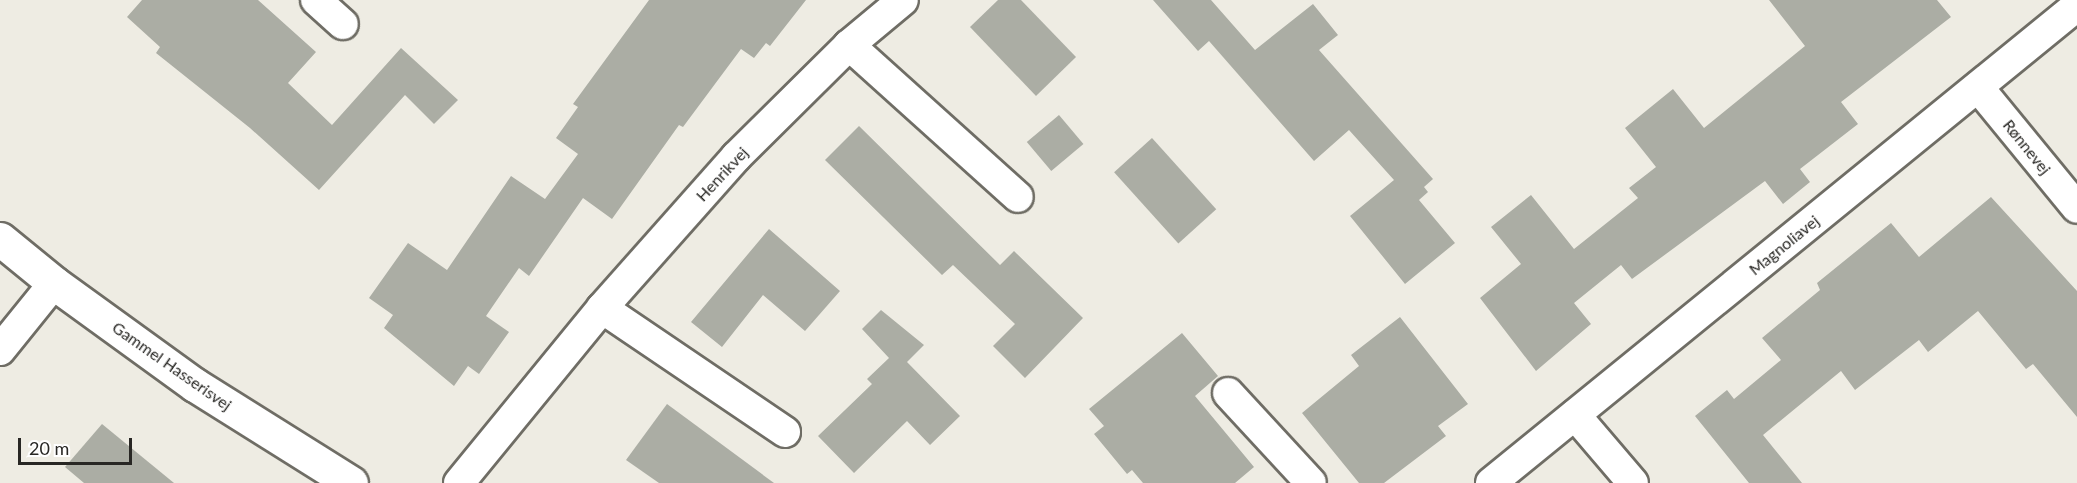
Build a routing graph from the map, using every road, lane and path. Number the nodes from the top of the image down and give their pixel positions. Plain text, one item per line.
1 (316, 0) edge
2 (901, 1) edge
3 (2077, 6) edge
4 (343, 24) dead end
5 (849, 45) junction
6 (1978, 87) junction
7 (1018, 197) dead end
8 (2077, 208) edge
9 (0, 238) edge
10 (54, 283) junction
11 (602, 308) junction
12 (0, 350) edge
13 (1228, 393) dead end
14 (1575, 415) junction
15 (784, 432) dead end
16 (351, 483) edge
17 (459, 483) edge
18 (1311, 483) edge
19 (1491, 483) edge
20 (1633, 483) edge

1 - 4 street
2 - 5 street, Henrikvej
3 - 6 street, Magnoliavej
5 - 7 street
5 - 11 street, Henrikvej
6 - 8 street, Rønnevej
6 - 14 street, Magnoliavej
9 - 10 street, Gammel Hasserisvej
10 - 12 street
10 - 16 street, Gammel Hasserisvej
11 - 15 street
11 - 17 street, Henrikvej
13 - 18 street
14 - 19 street, Magnoliavej
14 - 20 street

